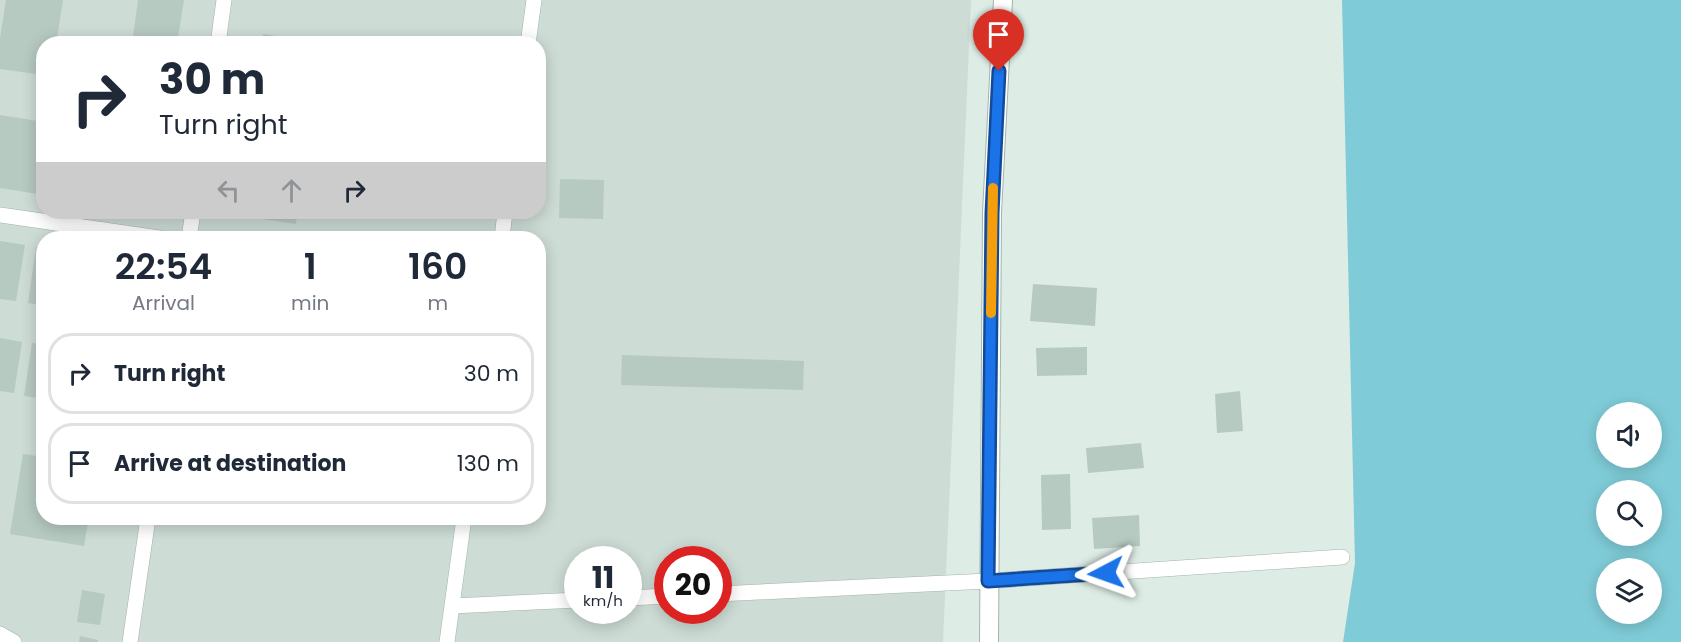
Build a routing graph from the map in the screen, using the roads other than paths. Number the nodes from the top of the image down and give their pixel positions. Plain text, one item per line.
1 (224, 0) edge
2 (534, 0) edge
3 (1003, 0) edge
4 (219, 36) edge
5 (529, 36) edge
6 (0, 215) edge
7 (111, 231) edge
8 (147, 525) edge
9 (463, 525) edge
10 (1342, 557) dead end
11 (988, 581) junction
12 (732, 593) edge
13 (564, 601) edge
14 (452, 606) junction
15 (0, 634) edge
16 (15, 642) edge
17 (130, 642) edge
18 (447, 642) edge
19 (989, 642) edge

1 - 4 lane
2 - 5 lane
3 - 11 street
6 - 7 lane
8 - 17 lane
9 - 14 lane
10 - 11 lane
11 - 12 lane
11 - 19 street
13 - 14 lane
14 - 18 lane
15 - 16 lane

